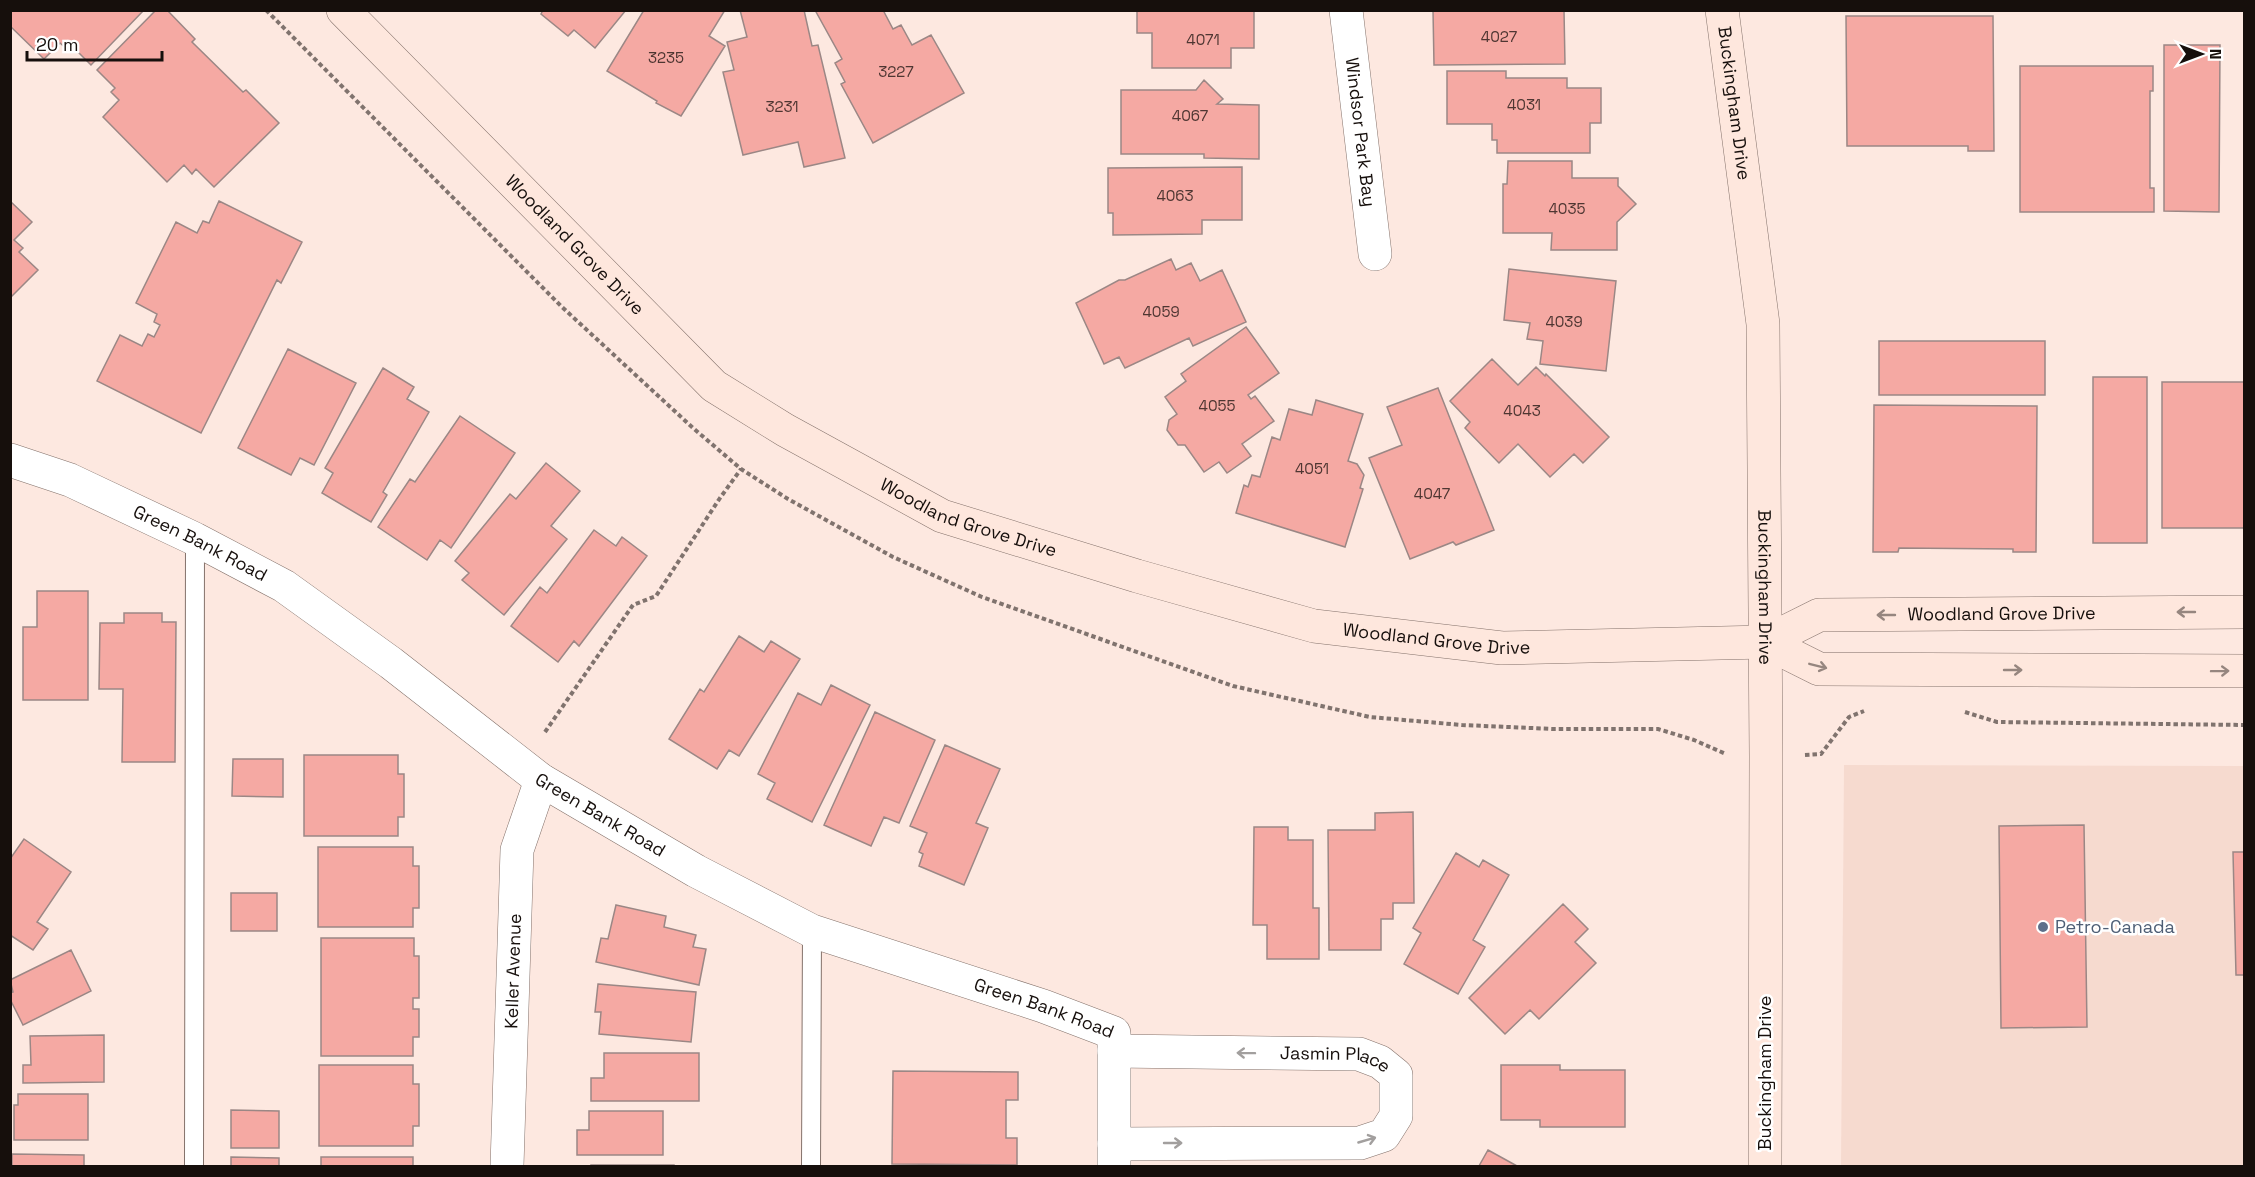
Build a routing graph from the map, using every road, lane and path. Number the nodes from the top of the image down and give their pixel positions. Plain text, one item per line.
1 (343, 10) edge
2 (1346, 10) edge
3 (1722, 10) edge
4 (1375, 254) dead end
5 (10, 460) edge
6 (741, 469) dead end
7 (195, 539) junction
8 (2244, 612) edge
9 (1766, 642) junction
10 (2244, 671) edge
11 (531, 773) junction
12 (812, 931) junction
13 (1114, 1051) junction
14 (1114, 1155) edge
15 (194, 1167) edge
16 (507, 1167) edge
17 (811, 1167) edge
18 (1765, 1167) edge

1 - 9 street, Woodland Grove Drive
2 - 4 street, Windsor Park Bay
3 - 9 street, Buckingham Drive
5 - 7 street, Green Bank Road
6 - 11 path
7 - 11 street, Green Bank Road
7 - 15 lane
8 -> 9 street, Woodland Grove Drive
9 -> 10 street, Woodland Grove Drive
9 - 18 street, Buckingham Drive
11 - 12 street, Green Bank Road
11 - 16 street, Keller Avenue
12 - 13 street, Green Bank Road
12 - 17 lane
13 - 14 street, Green Bank Road
14 -> 13 street, Jasmin Place

